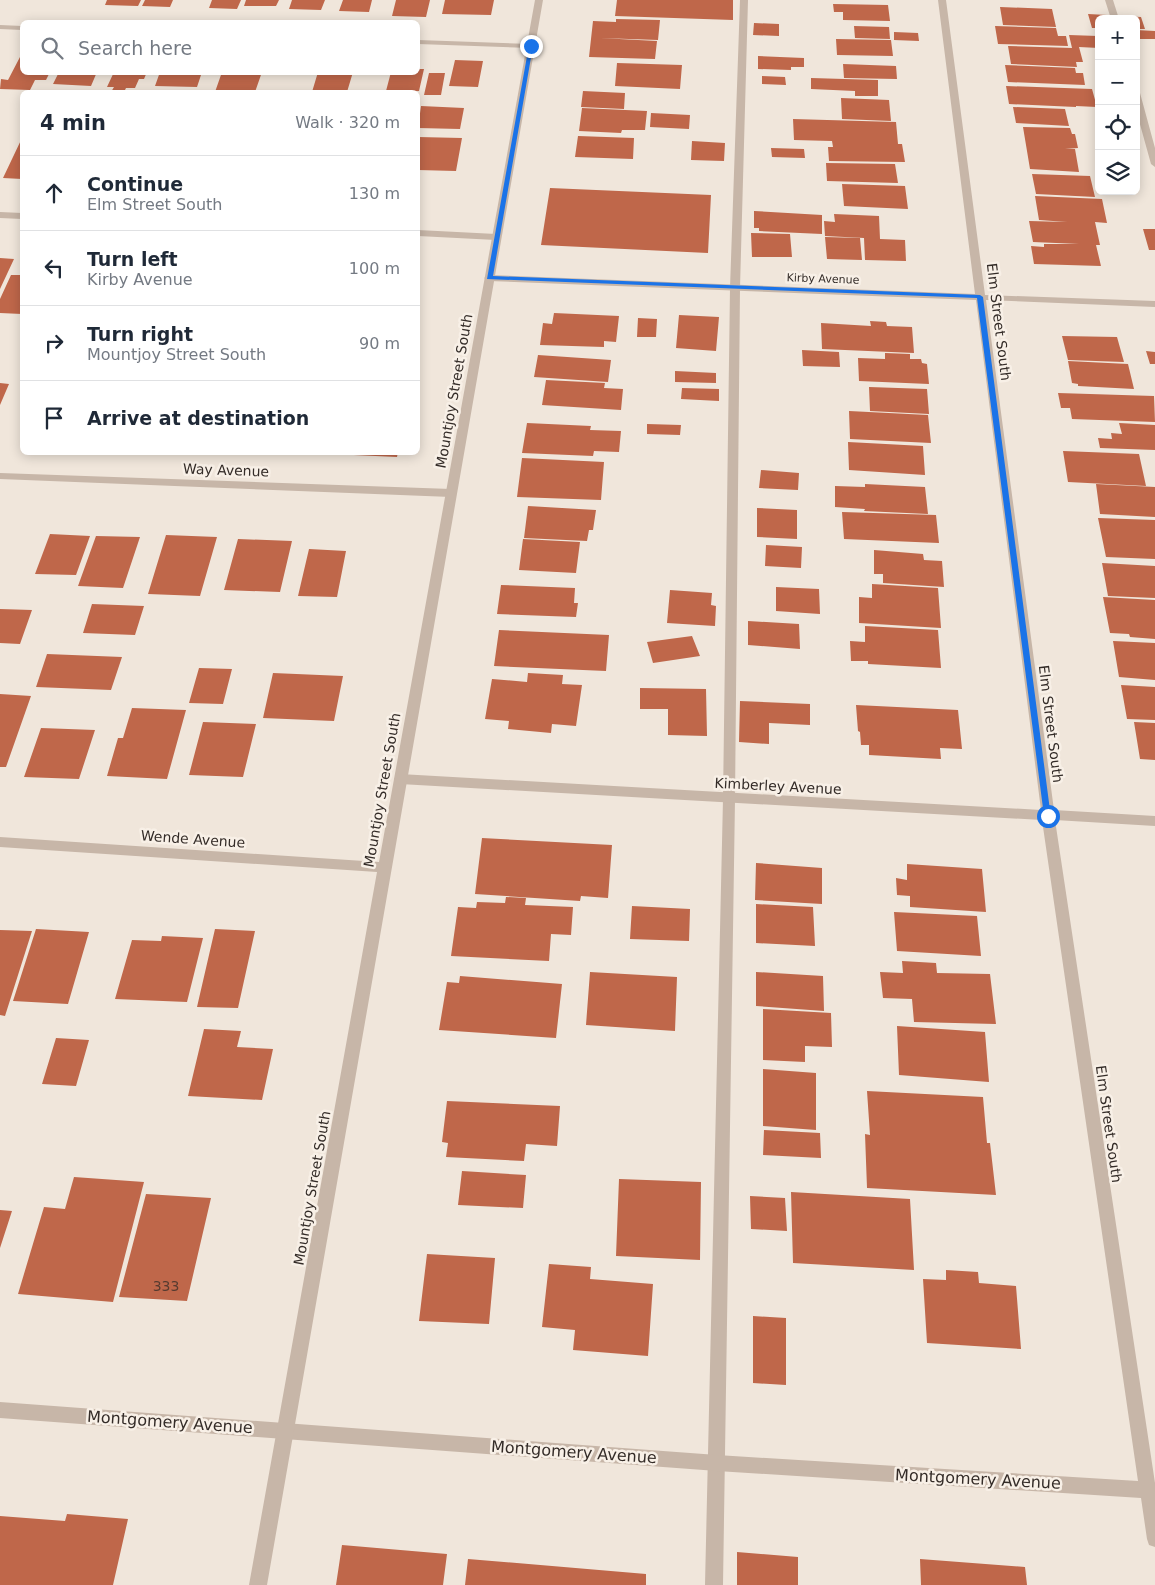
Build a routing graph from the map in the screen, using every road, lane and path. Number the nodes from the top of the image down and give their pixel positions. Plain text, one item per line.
1 (539, 0) edge
2 (744, 0) edge
3 (942, 0) edge
4 (1109, 0) edge
5 (1114, 15) edge
6 (0, 27) edge
7 (20, 28) edge
8 (420, 42) edge
9 (531, 46) junction
10 (1139, 105) edge
11 (1155, 164) edge
12 (0, 215) edge
13 (20, 216) edge
14 (420, 233) edge
15 (496, 237) junction
16 (490, 278) junction
17 (735, 288) junction
18 (980, 297) junction
19 (1155, 304) edge
20 (0, 476) edge
21 (451, 493) junction
22 (400, 779) junction
23 (729, 799) junction
24 (1048, 816) junction
25 (1155, 821) edge
26 (0, 842) edge
27 (384, 866) junction
28 (0, 1410) edge
29 (285, 1430) junction
30 (717, 1463) junction
31 (1148, 1490) junction
32 (1155, 1539) edge
33 (258, 1585) edge
34 (714, 1585) edge

1 - 9 street, Mountjoy Street South
2 - 17 street
3 - 18 street, Elm Street South
4 - 5 street
6 - 7 street
8 - 9 street
9 - 15 street, Mountjoy Street South
10 - 11 street
12 - 13 street
14 - 15 street
15 - 16 street, Mountjoy Street South
16 - 17 street, Kirby Avenue
16 - 21 street, Mountjoy Street South
17 - 18 street, Kirby Avenue
17 - 23 street
18 - 19 street, Kirby Avenue
18 - 24 street, Elm Street South
20 - 21 street, Way Avenue
21 - 22 street, Mountjoy Street South
22 - 23 street, Kimberley Avenue
22 - 27 street, Mountjoy Street South
23 - 24 street, Kimberley Avenue
23 - 30 street
24 - 25 street, Kimberley Avenue
24 - 31 street, Elm Street South
26 - 27 street, Wende Avenue
27 - 29 street, Mountjoy Street South
28 - 29 street, Montgomery Avenue
29 - 30 street, Montgomery Avenue
29 - 33 street, Mountjoy Street South
30 - 31 street, Montgomery Avenue
30 - 34 street
31 - 32 street, Elm Street South

